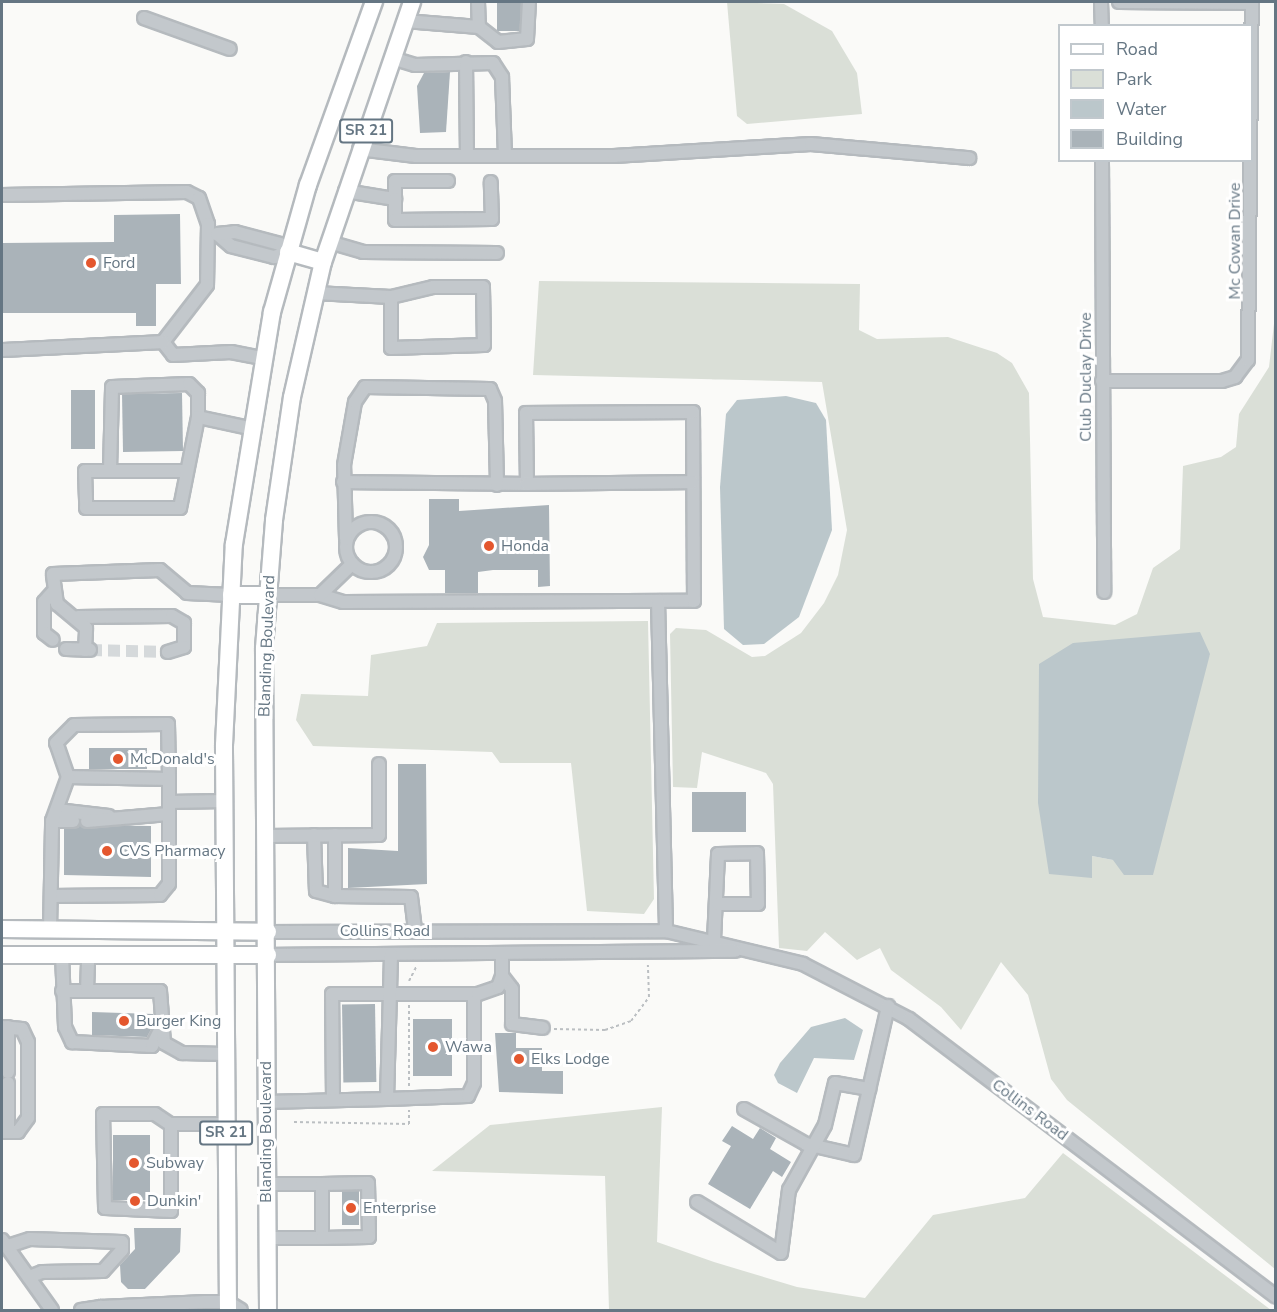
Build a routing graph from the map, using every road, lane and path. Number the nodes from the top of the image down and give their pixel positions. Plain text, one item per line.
1 (374, 2) edge
2 (412, 2) edge
3 (478, 2) edge
4 (529, 2) edge
5 (1101, 2) edge
6 (1119, 2) edge
7 (1252, 2) edge
8 (144, 18) dead end
9 (405, 21) junction
10 (1102, 24) edge
11 (1252, 24) edge
12 (479, 27) junction
13 (230, 49) dead end
14 (392, 58) junction
15 (466, 62) junction
16 (359, 149) junction
17 (467, 156) junction
18 (505, 156) junction
19 (969, 158) dead end
20 (1102, 162) edge
21 (1252, 162) edge
22 (448, 181) dead end
23 (491, 182) dead end
24 (345, 191) junction
25 (2, 195) edge
26 (395, 199) junction
27 (213, 234) junction
28 (329, 242) junction
29 (288, 252) junction
30 (497, 253) dead end
31 (323, 262) junction
32 (315, 292) junction
33 (391, 297) junction
34 (163, 342) junction
35 (2, 350) edge
36 (262, 358) junction
37 (1102, 381) junction
38 (198, 417) junction
39 (249, 428) junction
40 (110, 471) junction
41 (186, 471) junction
42 (693, 482) junction
43 (342, 483) junction
44 (527, 484) junction
45 (497, 485) junction
46 (346, 539) junction
47 (352, 564) junction
48 (1104, 592) dead end
49 (52, 593) junction
50 (231, 595) junction
51 (267, 595) junction
52 (320, 595) junction
53 (658, 601) junction
54 (78, 617) junction
55 (53, 640) dead end
56 (66, 649) dead end
57 (168, 652) dead end
58 (379, 764) dead end
59 (68, 777) junction
60 (169, 779) junction
61 (224, 801) junction
62 (169, 808) junction
63 (54, 816) junction
64 (113, 817) junction
65 (73, 821) dead end
66 (87, 821) dead end
67 (314, 835) junction
68 (335, 835) junction
69 (266, 836) junction
70 (51, 896) junction
71 (335, 896) junction
72 (718, 904) junction
73 (2, 929) edge
74 (51, 930) junction
75 (224, 931) junction
76 (415, 931) junction
77 (666, 931) junction
78 (268, 932) junction
79 (714, 940) junction
80 (646, 950) junction
81 (766, 952) junction
82 (391, 954) junction
83 (502, 954) junction
84 (2, 955) edge
85 (62, 955) junction
86 (87, 955) junction
87 (224, 955) junction
88 (268, 955) junction
89 (502, 976) junction
90 (87, 990) junction
91 (65, 991) junction
92 (386, 994) junction
93 (474, 994) junction
94 (888, 1006) junction
95 (163, 1023) junction
96 (5, 1027) edge
97 (543, 1028) joint
98 (155, 1043) junction
99 (178, 1052) junction
100 (225, 1054) junction
101 (869, 1089) junction
102 (387, 1099) junction
103 (333, 1100) junction
104 (266, 1102) junction
105 (744, 1108) dead end
106 (171, 1124) junction
107 (226, 1124) junction
108 (5, 1132) edge
109 (814, 1145) junction
110 (267, 1184) junction
111 (322, 1184) junction
112 (698, 1202) dead end
113 (267, 1238) junction
114 (322, 1238) junction
115 (5, 1243) edge
116 (29, 1277) junction
117 (1275, 1297) edge
118 (232, 1308) edge
119 (105, 1309) edge
120 (52, 1311) edge
121 (81, 1311) edge
122 (268, 1311) edge

1 - 29 main road, SR 21
2 - 9 main road, Blanding Boulevard / SR 21
3 - 12 street
4 - 12 street
5 - 10 street
6 - 7 street
7 - 11 street, Mc Cowan Drive
8 - 13 street
9 - 12 street
9 - 14 main road, Blanding Boulevard / SR 21
14 - 15 street
14 - 16 main road, Blanding Boulevard / SR 21
15 - 17 street
15 - 18 street
16 - 17 street
16 - 24 main road, Blanding Boulevard / SR 21
17 - 18 street
18 - 19 street
20 - 37 street, Club Duclay Drive
21 - 37 street, Mc Cowan Drive
22 - 26 street
23 - 26 street
24 - 26 street
24 - 28 main road, Blanding Boulevard / SR 21
25 - 27 street
27 - 29 street
27 - 34 street
28 - 30 street
28 - 31 main road, Blanding Boulevard / SR 21
29 - 31 main road
29 - 36 main road, SR 21
31 - 32 main road, Blanding Boulevard / SR 21
32 - 33 street
32 - 51 main road, Blanding Boulevard / SR 21
33 - 33 street
34 - 35 street
34 - 36 street
36 - 39 main road, SR 21
37 - 48 street, Club Duclay Drive
38 - 39 street
38 - 40 street
38 - 41 street
39 - 50 main road, SR 21
40 - 41 street
40 - 41 street
42 - 44 street
42 - 44 street
42 - 53 street
43 - 45 street
43 - 45 street
43 - 46 street
44 - 45 street
46 - 47 street
46 - 47 street
47 - 52 street
49 - 50 street
49 - 54 street
49 - 55 street
50 - 51 main road
50 - 61 main road, SR 21
51 - 52 street
51 - 69 main road, Blanding Boulevard / SR 21
52 - 53 street
53 - 77 street
54 - 56 street
54 - 57 street
58 - 68 street
59 - 60 street
59 - 60 street
59 - 63 street
60 - 62 street
61 - 62 street
61 - 75 main road, SR 21
62 - 64 street
62 - 70 street
63 - 64 street
63 - 65 street
63 - 70 street
64 - 66 street
67 - 68 street
67 - 69 street
67 - 71 street
68 - 71 street
69 - 78 main road, Blanding Boulevard / SR 21
70 - 74 street
71 - 76 street
72 - 72 street
72 - 79 street
73 - 74 main road, Collins Road
74 - 75 main road, Collins Road
75 - 78 main road, Collins Road
75 - 87 main road, SR 21
76 - 77 street, Collins Road
76 - 78 street, Collins Road
77 - 79 street, Collins Road
78 - 88 main road, Blanding Boulevard / SR 21
79 - 81 street, Collins Road
80 - 81 street, Collins Road
80 - 83 street, Collins Road
80 - 97 path
81 - 94 street, Collins Road
82 - 83 street, Collins Road
82 - 88 street, Collins Road
82 - 92 street
83 - 89 street
84 - 85 main road, Collins Road
85 - 86 main road, Collins Road
85 - 91 street
86 - 87 main road, Collins Road
86 - 90 street
87 - 88 main road, Collins Road
87 - 100 main road, SR 21
88 - 104 main road, Blanding Boulevard / SR 21
89 - 93 street
89 - 97 street
90 - 91 street
90 - 95 street
91 - 98 street
92 - 93 street
92 - 102 street
92 - 103 street
93 - 102 street
94 - 101 street
94 - 117 street, Collins Road
95 - 98 street
95 - 99 street
96 - 108 street
96 - 108 street
98 - 99 street
99 - 100 street
100 - 107 main road, SR 21
101 - 109 street
101 - 109 street
102 - 103 street
103 - 104 street
104 - 110 main road, Blanding Boulevard / SR 21
105 - 109 street
106 - 106 street
106 - 107 street
107 - 118 main road, SR 21
109 - 112 street
110 - 111 street
110 - 113 main road, Blanding Boulevard / SR 21
111 - 114 street
111 - 114 street
113 - 114 street
113 - 122 main road, Blanding Boulevard / SR 21
115 - 116 street
115 - 116 street
116 - 120 street
118 - 119 street
119 - 121 street

